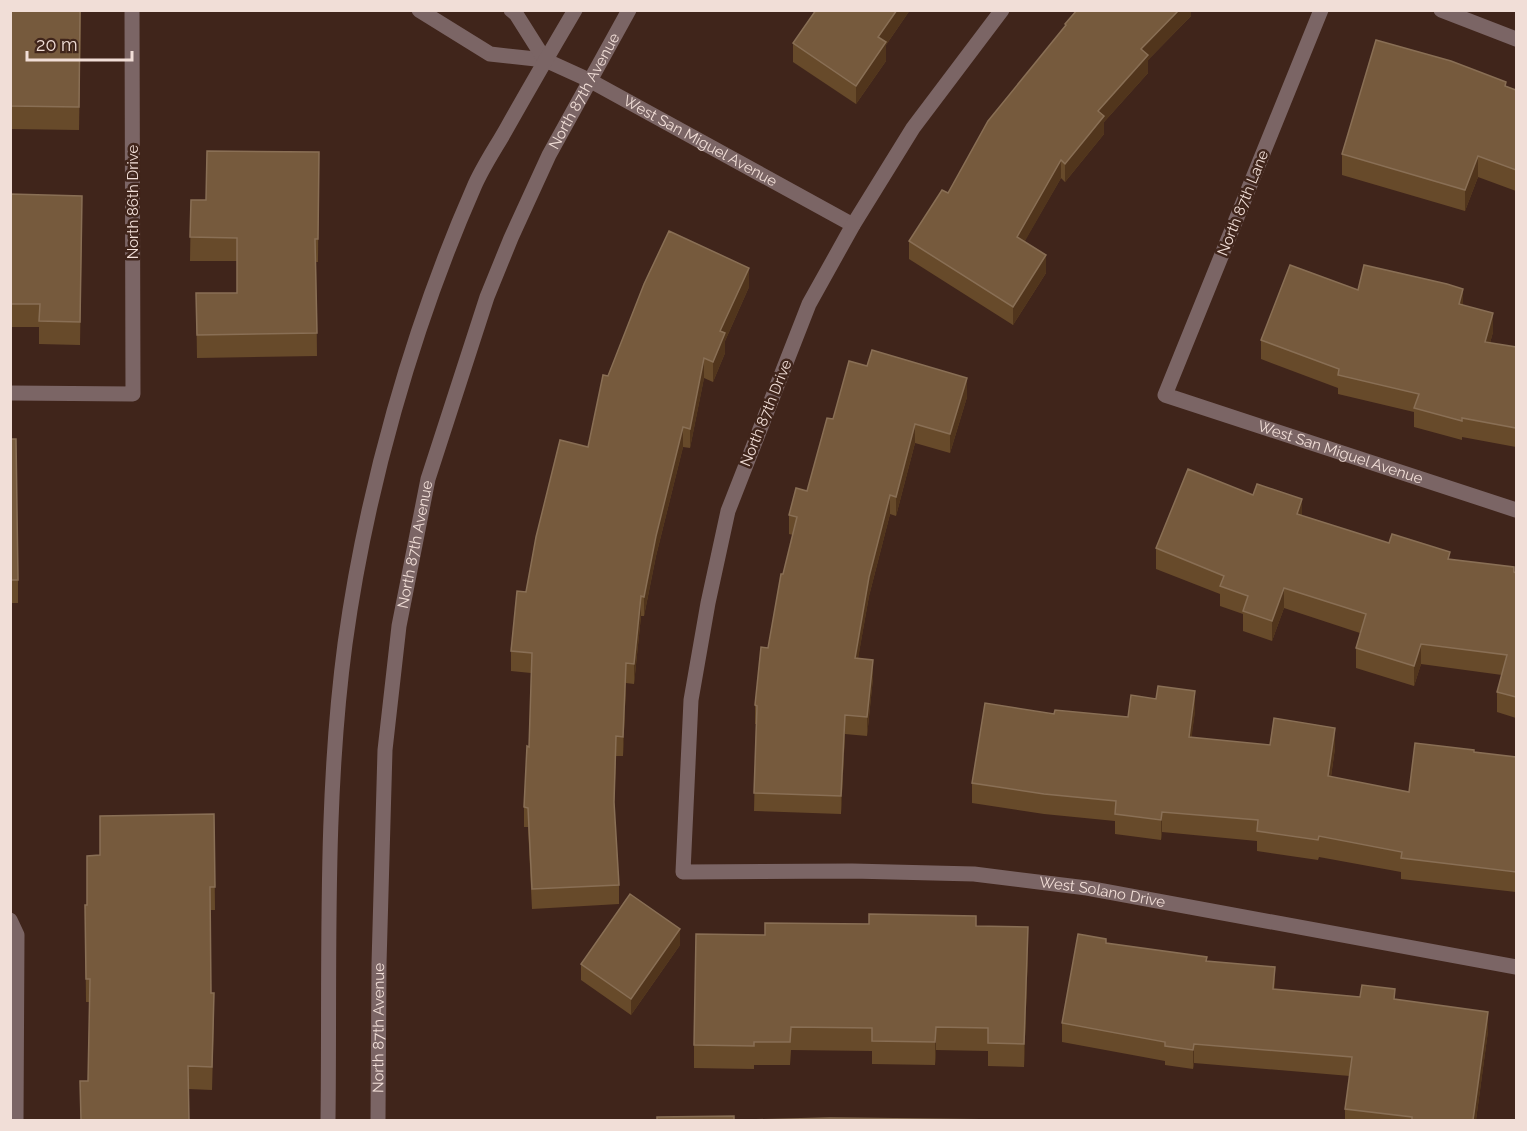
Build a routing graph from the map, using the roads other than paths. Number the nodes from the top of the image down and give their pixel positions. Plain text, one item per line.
1 (132, 10) edge
2 (419, 10) edge
3 (511, 10) edge
4 (575, 10) edge
5 (629, 10) edge
6 (1002, 10) edge
7 (1321, 10) edge
8 (1441, 10) edge
9 (1516, 39) edge
10 (545, 60) junction
11 (589, 80) junction
12 (853, 225) junction
13 (10, 393) edge
14 (1165, 395) joint
15 (1516, 510) edge
16 (683, 872) joint
17 (10, 920) edge
18 (1516, 967) edge
19 (16, 1120) edge
20 (328, 1120) edge
21 (378, 1120) edge

1 - 13 street, North 86th Drive
2 - 10 street, West San Miguel Avenue
3 - 10 street
4 - 10 street
5 - 11 street, North 87th Avenue
6 - 12 street, North 87th Drive
7 - 14 street, North 87th Lane
8 - 9 street
10 - 11 street, West San Miguel Avenue
10 - 20 street
11 - 12 street, West San Miguel Avenue
11 - 21 street, North 87th Avenue
12 - 16 street, North 87th Drive
14 - 15 street, West San Miguel Avenue
16 - 18 street, West Solano Drive
17 - 19 street

